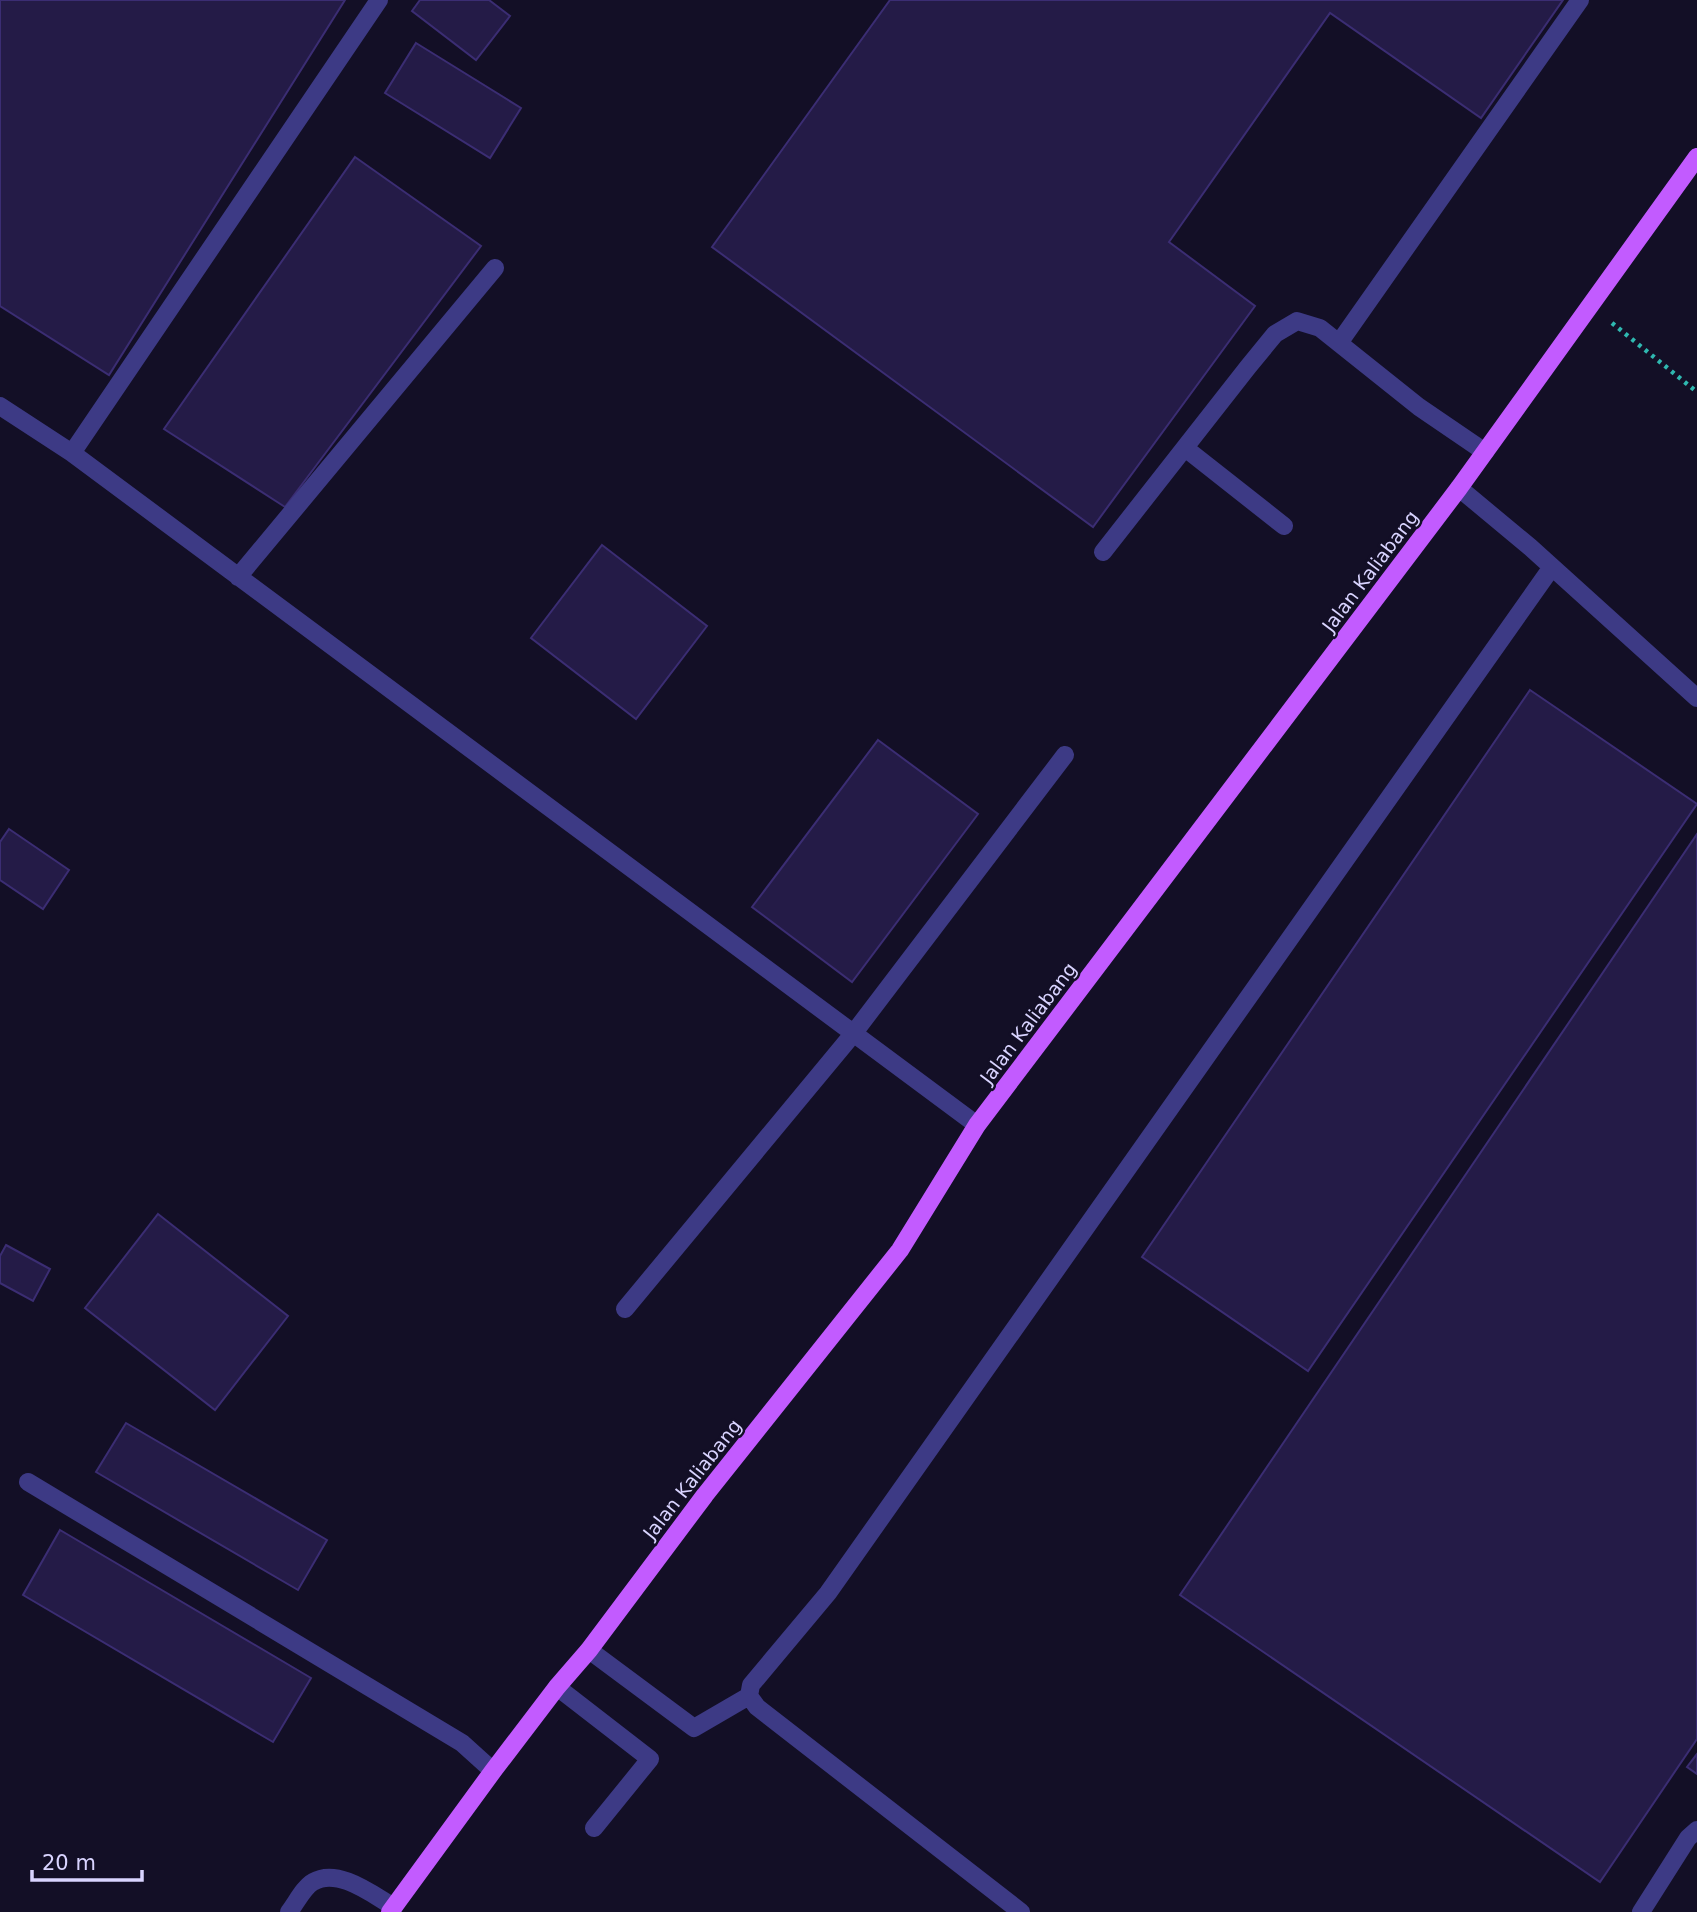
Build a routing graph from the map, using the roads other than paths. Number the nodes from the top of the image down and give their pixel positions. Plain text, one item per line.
1 (379, 0) edge
2 (1580, 0) edge
3 (1697, 157) edge
4 (495, 268) dead end
5 (1339, 343) junction
6 (0, 406) edge
7 (1185, 448) junction
8 (1485, 452) junction
9 (72, 453) junction
10 (1459, 488) junction
11 (1284, 526) dead end
12 (1103, 552) dead end
13 (1552, 567) junction
14 (238, 577) junction
15 (1697, 698) edge
16 (1065, 755) dead end
17 (853, 1034) junction
18 (977, 1125) junction
19 (625, 1310) dead end
20 (28, 1482) dead end
21 (589, 1650) junction
22 (557, 1687) junction
23 (750, 1696) junction
24 (493, 1771) junction
25 (594, 1828) dead end
26 (1697, 1830) edge
27 (392, 1910) edge
28 (289, 1912) edge
29 (1021, 1912) edge
30 (1641, 1912) edge

1 - 9 lane
2 - 5 lane
3 - 8 main road, Jalan Kaliabang
4 - 14 lane
5 - 7 lane
5 - 8 lane
6 - 9 lane
7 - 11 lane
7 - 12 lane
8 - 10 main road, Jalan Kaliabang
9 - 14 lane
10 - 13 lane
10 - 18 main road, Jalan Kaliabang
13 - 15 lane
13 - 23 lane
14 - 17 lane
16 - 17 lane
17 - 18 lane
17 - 19 lane
18 - 21 main road, Jalan Kaliabang
20 - 24 lane
21 - 22 main road, Jalan Kaliabang
21 - 23 lane
22 - 24 main road, Jalan Kaliabang
22 - 25 lane
23 - 29 lane
24 - 27 main road, Jalan Kaliabang
26 - 30 lane
27 - 28 lane

